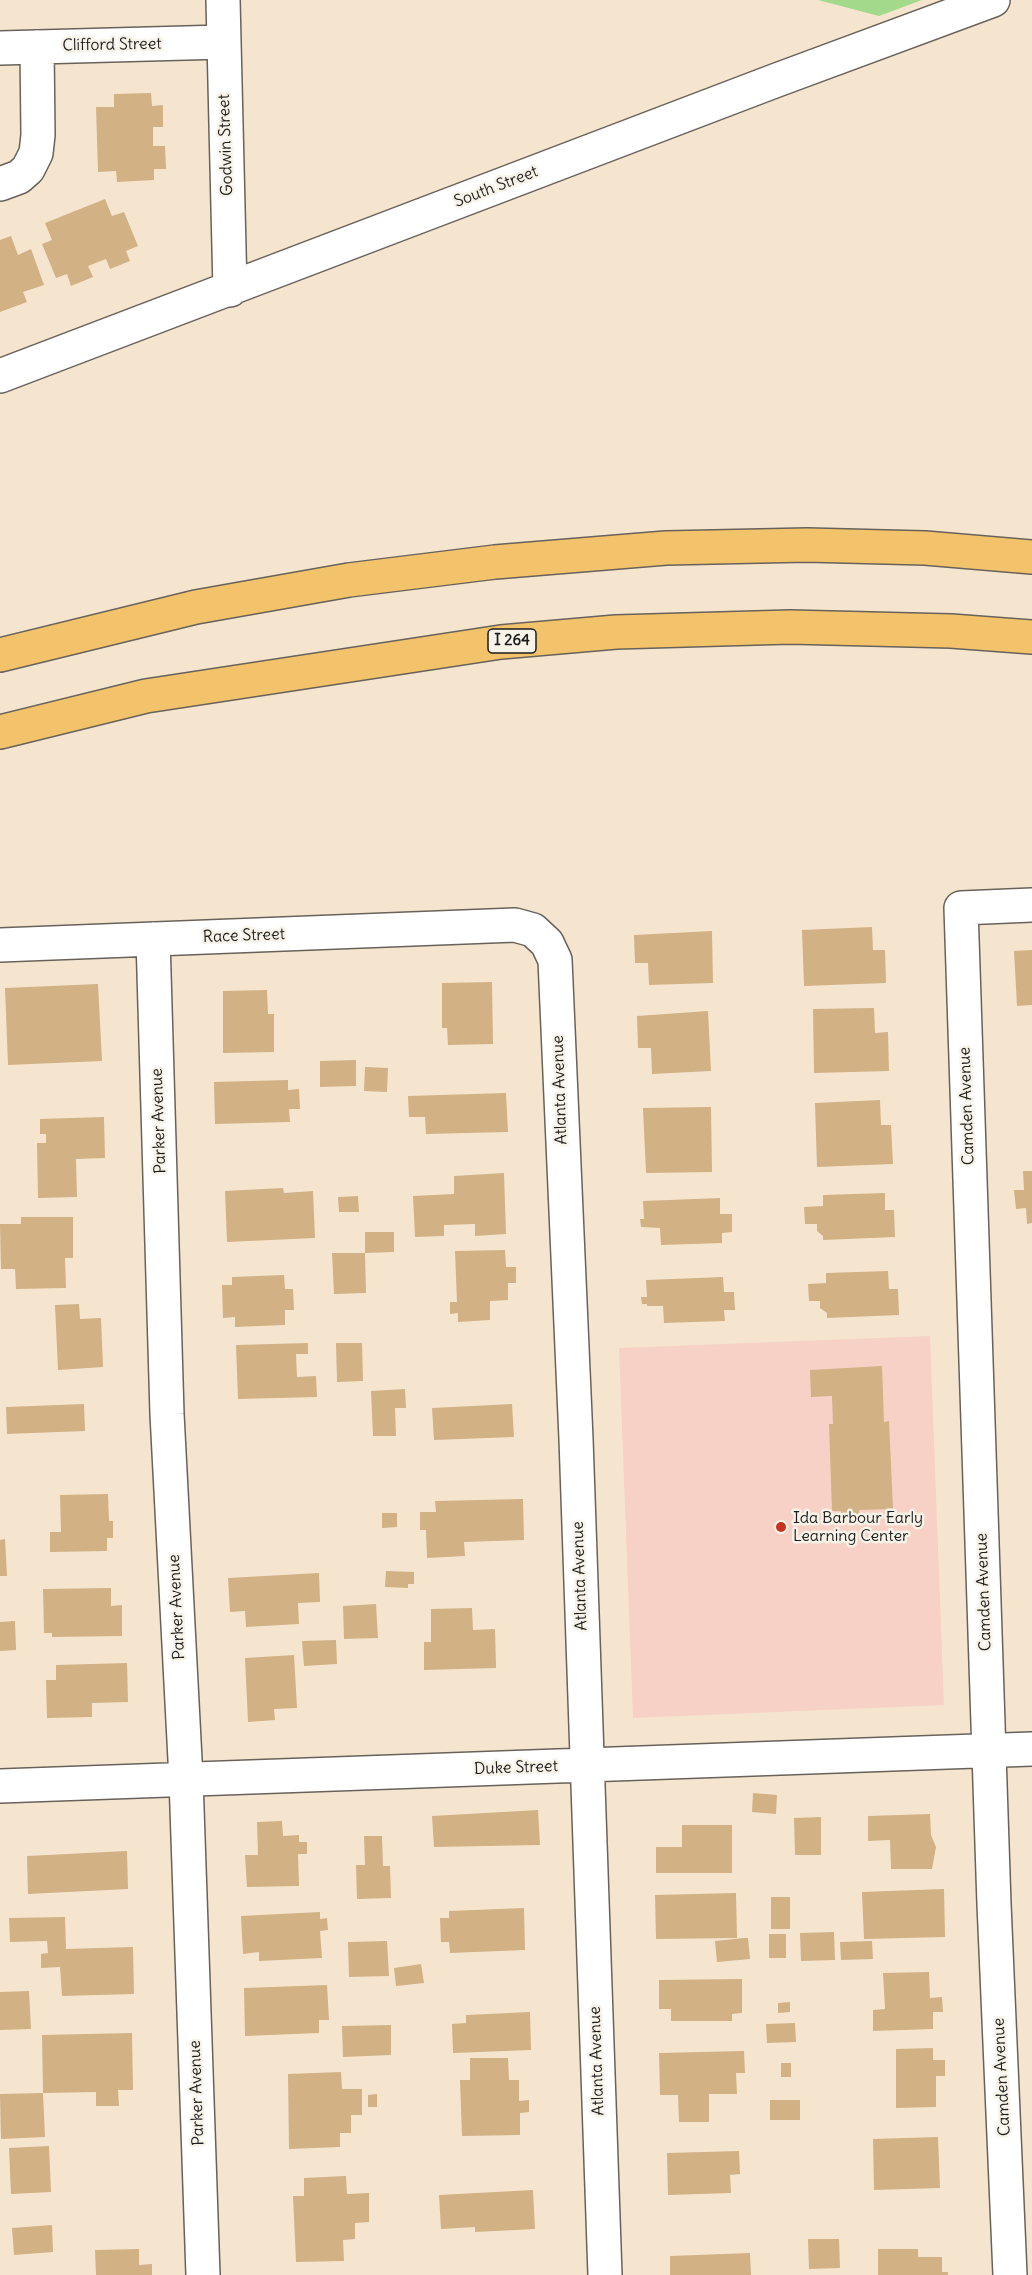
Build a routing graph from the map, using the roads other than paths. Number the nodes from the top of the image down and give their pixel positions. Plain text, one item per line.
1 (223, 0) edge
2 (993, 0) edge
3 (223, 42) junction
4 (37, 47) junction
5 (0, 48) edge
6 (0, 184) edge
7 (230, 290) junction
8 (0, 376) edge
9 (1032, 557) edge
10 (1032, 637) edge
11 (0, 655) edge
12 (0, 732) edge
13 (1032, 905) edge
14 (488, 926) joint
15 (153, 939) junction
16 (0, 945) edge
17 (1032, 1749) edge
18 (989, 1750) junction
19 (587, 1765) junction
20 (186, 1779) junction
21 (0, 1786) edge
22 (1019, 2174) edge
23 (203, 2275) edge
24 (605, 2275) edge
25 (1010, 2275) edge

1 - 3 street, Godwin Street
2 - 7 street, South Street
3 - 4 street, Clifford Street
3 - 7 street, Godwin Street
4 - 5 street, Clifford Street
4 - 6 street
7 - 8 street, South Street
9 - 11 highway
10 - 12 highway, I 264
13 - 18 street, Camden Avenue
14 - 15 street, Race Street
14 - 19 street, Atlanta Avenue
15 - 16 street, Race Street
15 - 20 street, Parker Avenue
17 - 18 street, Duke Street
18 - 19 street, Duke Street
18 - 22 street, Camden Avenue
19 - 20 street, Duke Street
19 - 24 street, Atlanta Avenue
20 - 21 street, Duke Street
20 - 23 street, Parker Avenue
22 - 25 street, Camden Avenue

